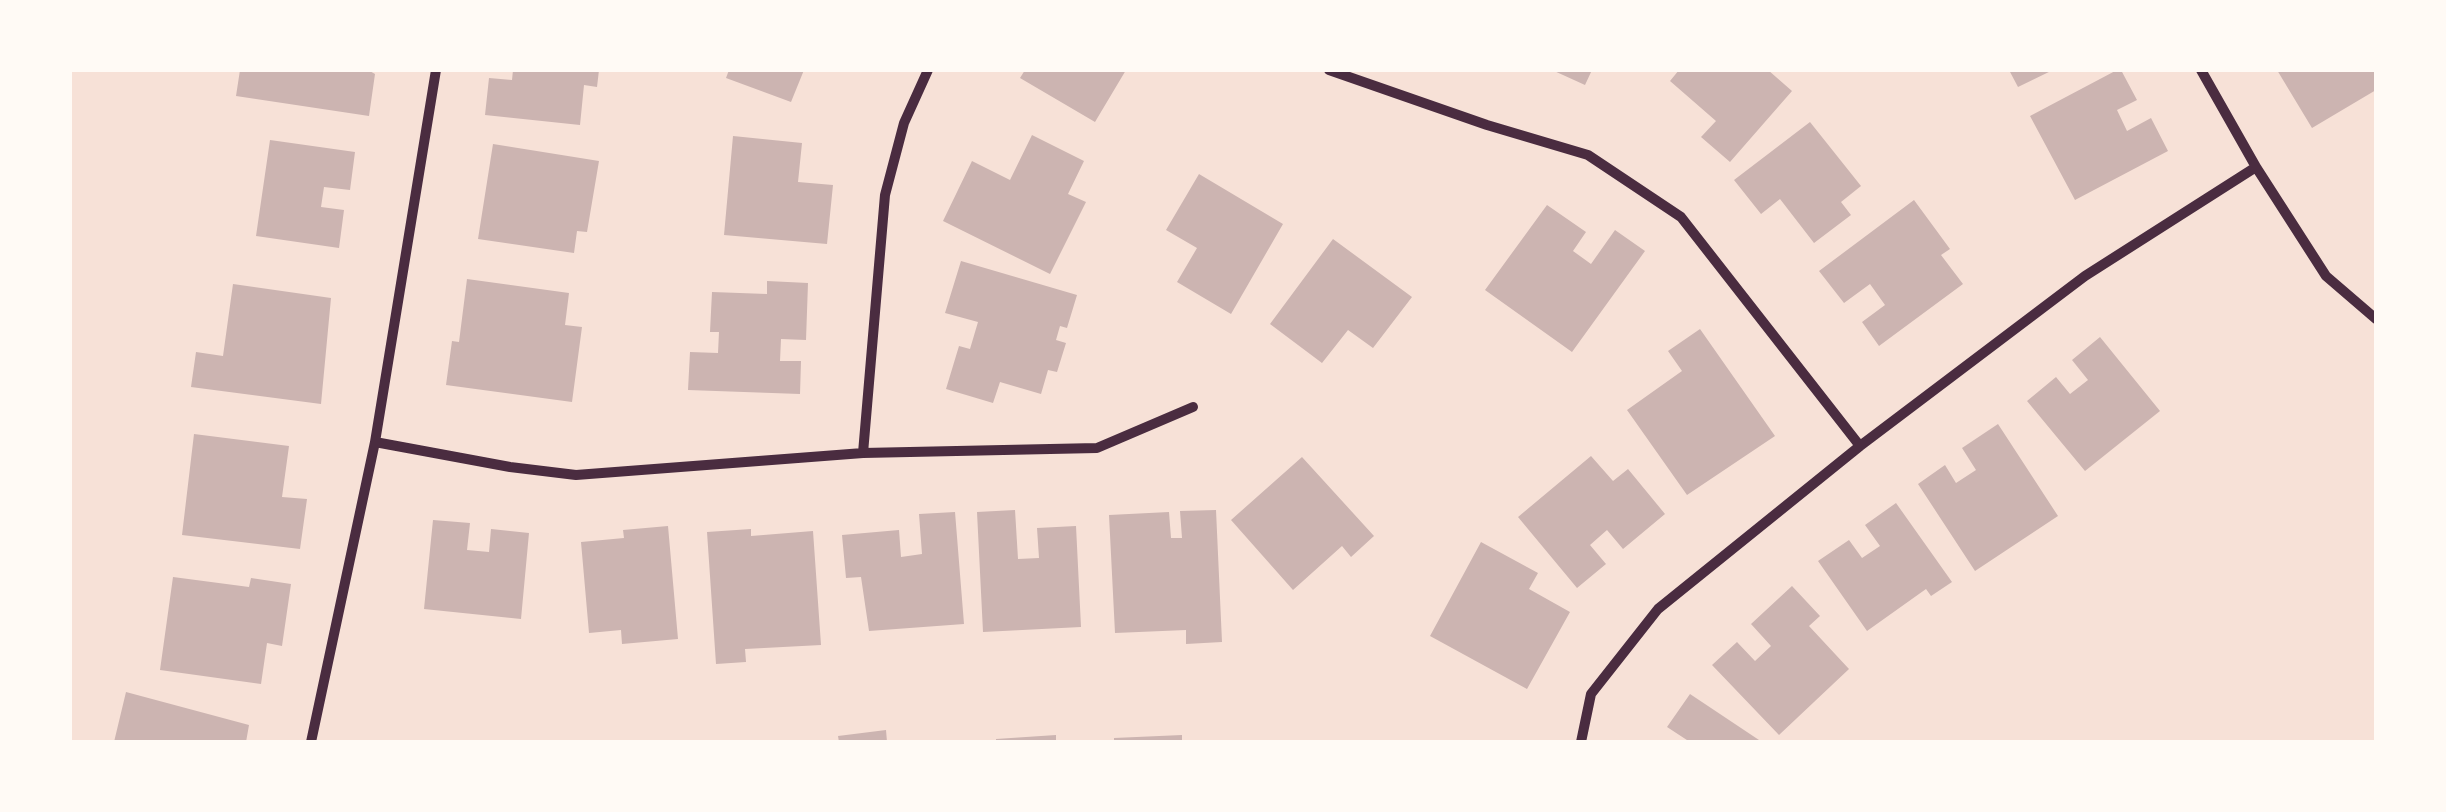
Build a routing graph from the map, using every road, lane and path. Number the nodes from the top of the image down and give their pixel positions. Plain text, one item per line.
1 (436, 70) edge
2 (928, 70) edge
3 (1329, 70) edge
4 (2201, 70) edge
5 (2256, 167) junction
6 (2376, 319) edge
7 (1193, 407) dead end
8 (376, 442) junction
9 (1860, 446) junction
10 (863, 453) junction
11 (311, 742) edge
12 (1581, 742) edge

1 - 8 street
2 - 10 street
3 - 9 street
4 - 5 street
5 - 6 street
5 - 9 street
7 - 10 street
8 - 10 street
8 - 11 street
9 - 12 street

